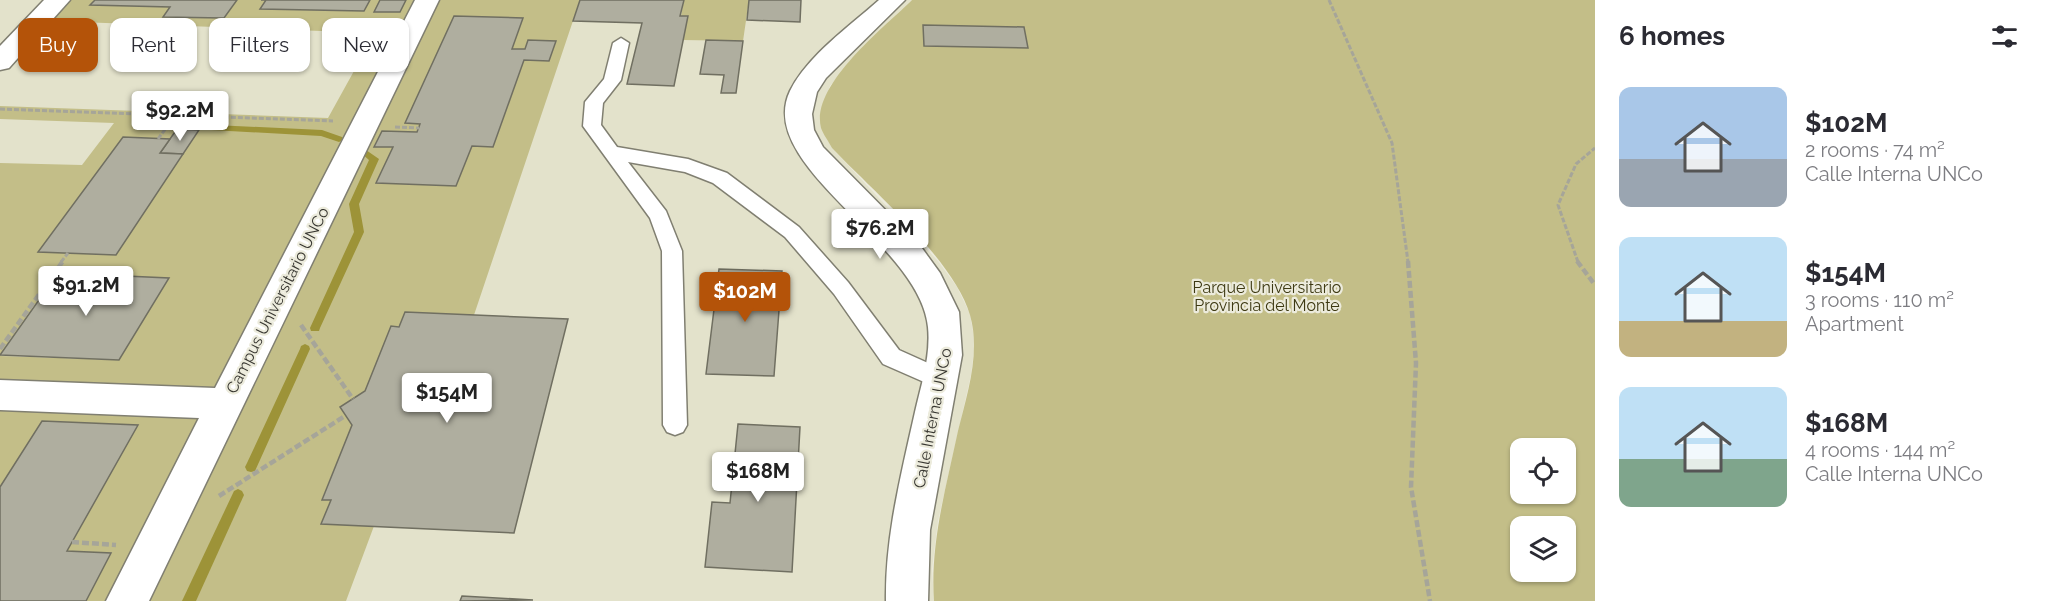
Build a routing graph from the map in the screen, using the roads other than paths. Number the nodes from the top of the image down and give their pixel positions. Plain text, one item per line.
1 (58, 0) edge
2 (427, 0) edge
3 (893, 0) edge
4 (621, 43) dead end
5 (0, 62) edge
6 (611, 152) junction
7 (940, 379) junction
8 (0, 395) edge
9 (226, 404) junction
10 (675, 425) dead end
11 (127, 601) edge
12 (907, 601) edge

1 - 5 street
2 - 9 street, Campus Universitario UNCo
3 - 7 street, Calle Interna UNCo
4 - 6 lane
6 - 7 lane
6 - 10 lane
7 - 12 street, Calle Interna UNCo
8 - 9 street
9 - 11 street, Campus Universitario UNCo

